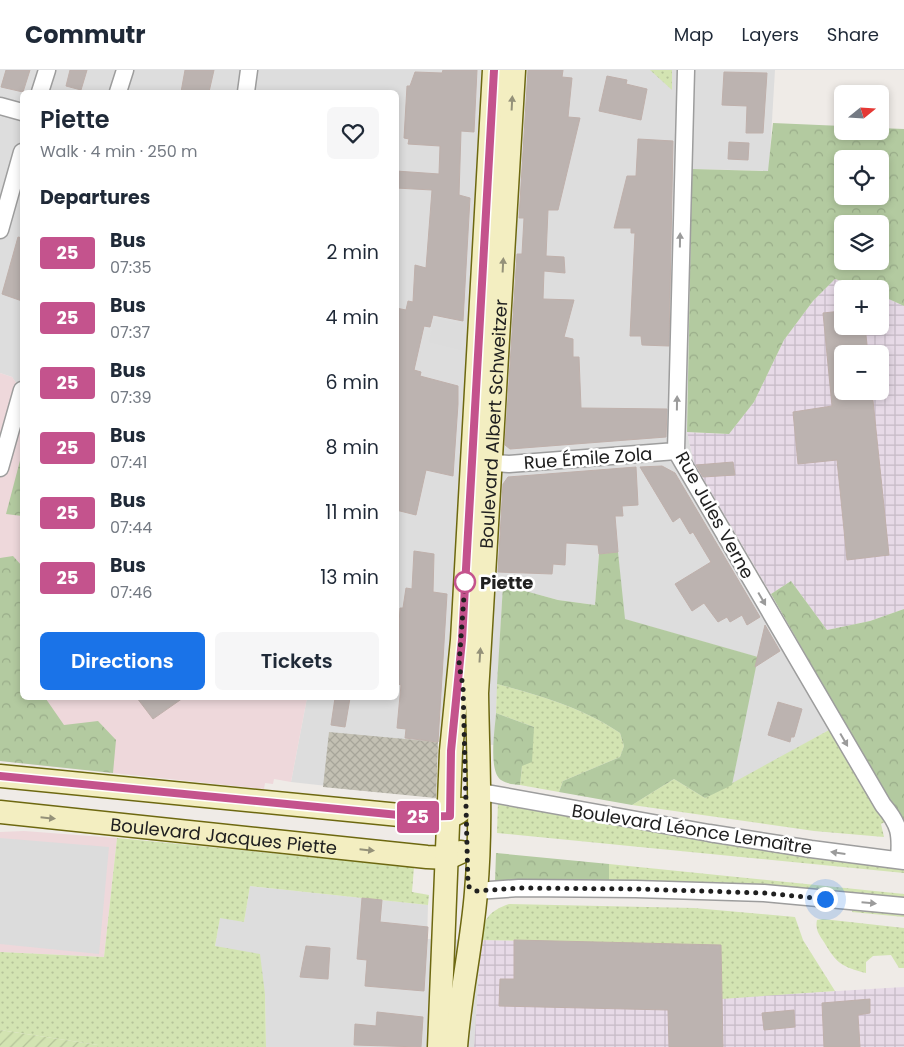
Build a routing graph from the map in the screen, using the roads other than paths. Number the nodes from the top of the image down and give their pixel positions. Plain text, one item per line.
1 (47, 70) edge
2 (125, 70) edge
3 (249, 70) edge
4 (494, 70) edge
5 (514, 70) edge
6 (686, 70) edge
7 (41, 90) edge
8 (119, 90) edge
9 (246, 90) edge
10 (0, 106) edge
11 (20, 111) edge
12 (20, 159) edge
13 (0, 230) edge
14 (20, 397) edge
15 (676, 452) junction
16 (481, 462) junction
17 (0, 468) edge
18 (0, 776) edge
19 (466, 804) junction
20 (0, 812) edge
21 (901, 861) edge
22 (465, 865) junction
23 (904, 906) edge
24 (439, 1047) edge
25 (456, 1047) edge

1 - 7 street
2 - 8 street
3 - 9 street
4 - 16 main road, Boulevard Albert Schweitzer
16 -> 5 main road, Boulevard Albert Schweitzer
15 -> 6 street, Rue Jules Verne
10 - 11 street
12 - 13 street
14 - 17 street
15 - 16 street, Rue Émile Zola
15 -> 21 street, Rue Jules Verne
19 -> 16 main road, Boulevard Albert Schweitzer
16 - 19 main road, Boulevard Albert Schweitzer
18 - 19 main road, Boulevard Jacques Piette
21 -> 19 street, Boulevard Léonce Lemaître
19 - 22 main road, Boulevard Albert Schweitzer
19 - 22 main road, Boulevard Albert Schweitzer
20 -> 22 main road, Boulevard Jacques Piette
22 -> 23 street
22 - 24 main road, Boulevard Albert Schweitzer
22 - 25 main road, Boulevard Albert Schweitzer

